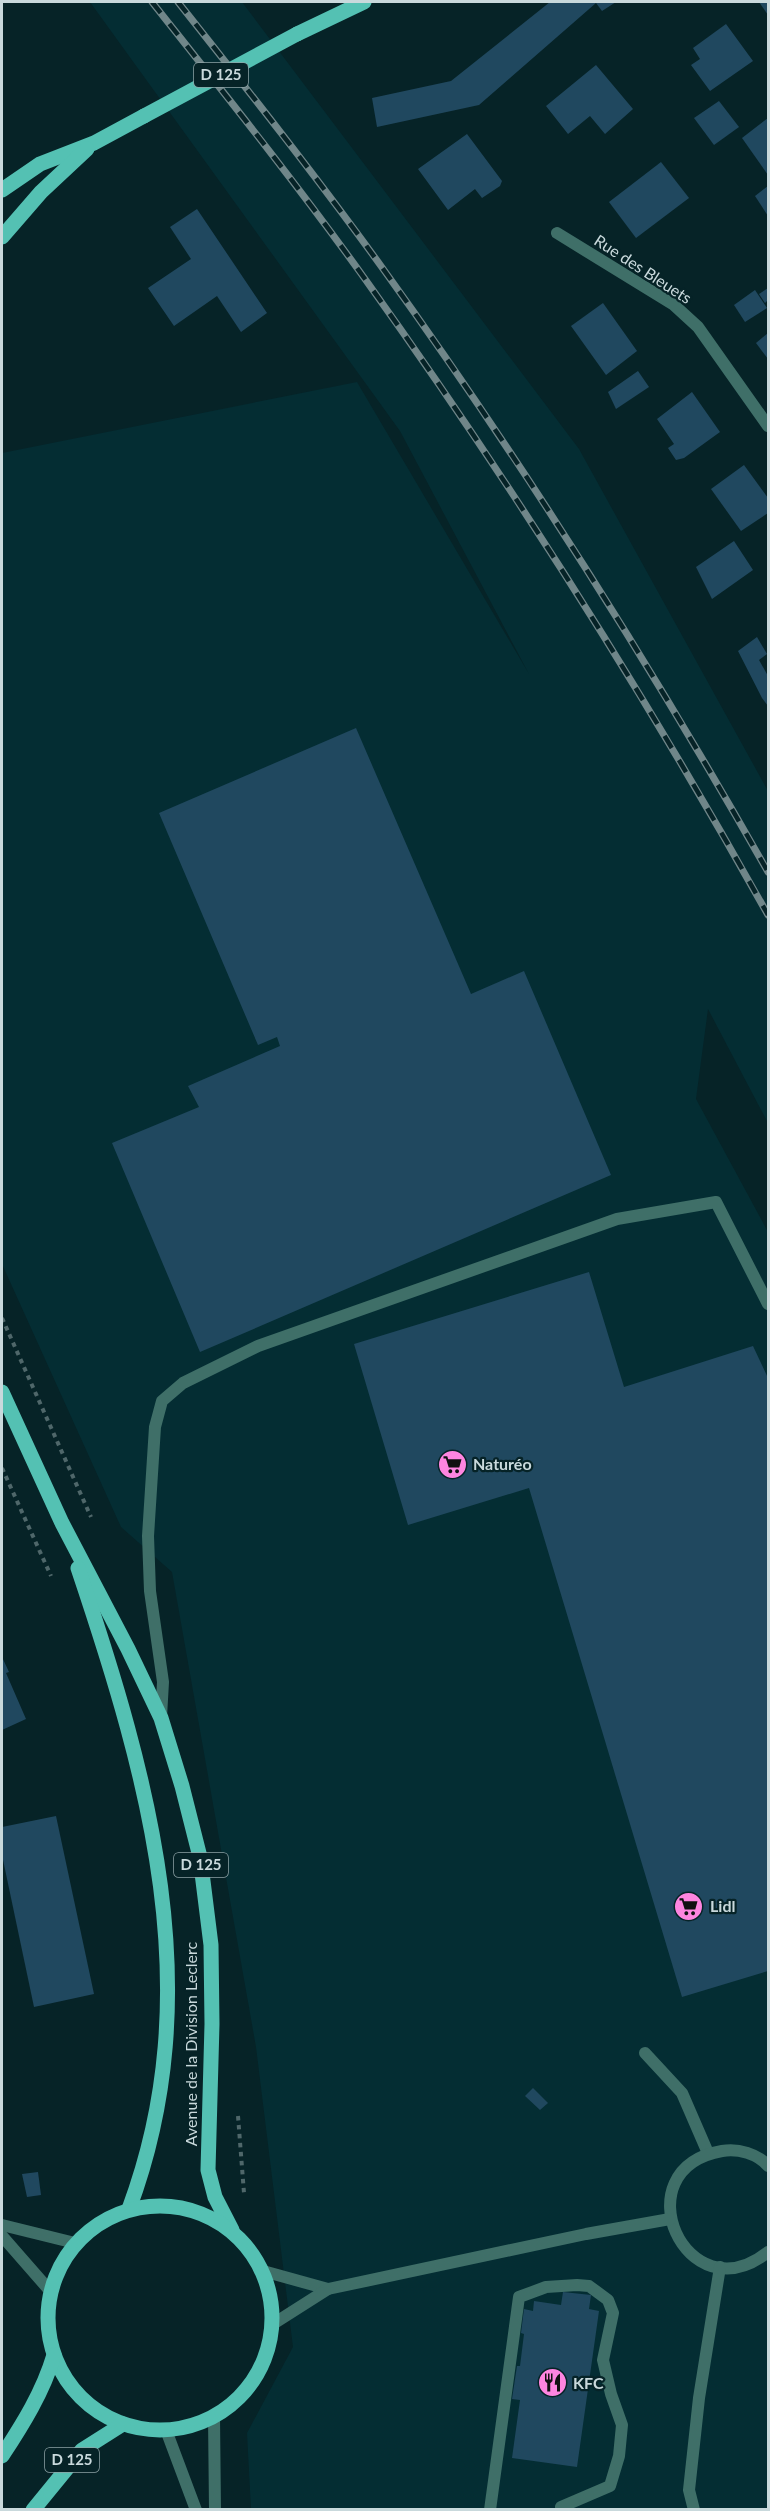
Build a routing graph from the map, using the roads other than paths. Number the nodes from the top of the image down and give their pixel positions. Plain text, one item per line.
1 (364, 2) edge
2 (94, 143) junction
3 (2, 190) edge
4 (557, 233) dead end
5 (2, 237) edge
6 (768, 426) edge
7 (768, 1304) edge
8 (2, 1392) edge
9 (62, 1523) junction
10 (161, 1718) junction
11 (645, 2053) dead end
12 (708, 2153) junction
13 (768, 2166) edge
14 (129, 2210) junction
15 (670, 2219) junction
16 (2, 2225) edge
17 (232, 2230) junction
18 (2, 2236) edge
19 (75, 2244) junction
20 (768, 2252) edge
21 (720, 2267) junction
22 (263, 2271) junction
23 (328, 2289) junction
24 (51, 2292) junction
25 (273, 2324) junction
26 (54, 2355) junction
27 (214, 2417) junction
28 (123, 2424) junction
29 (166, 2430) junction
30 (2, 2456) edge
31 (561, 2507) dead end
32 (33, 2510) edge
33 (196, 2510) edge
34 (215, 2510) edge
35 (490, 2510) edge
36 (694, 2510) edge

1 - 2 main road, D 125, bridge
2 - 3 main road, D 125
2 - 5 main road, D 125
4 - 6 street, Rue des Bleuets
7 - 10 street
8 - 9 main road, Avenue de la Division Leclerc / D 125
9 - 10 main road, Avenue de la Division Leclerc / D 125
9 - 14 main road, Avenue de la Division Leclerc / D 125
10 - 17 main road, Avenue de la Division Leclerc / D 125
11 - 12 street
12 - 13 street
12 - 15 street
14 - 17 main road
14 - 19 main road
15 - 21 street
15 - 23 street
16 - 19 street
17 - 22 main road
18 - 24 street
19 - 24 main road
20 - 21 street
21 - 36 street
22 - 23 street
22 - 25 main road
23 - 25 street
24 - 26 main road
25 - 27 main road
26 - 28 main road
26 - 30 main road
27 - 29 main road
27 - 34 street
28 - 29 main road
28 - 32 main road, D 125
29 - 33 street
31 - 35 street

